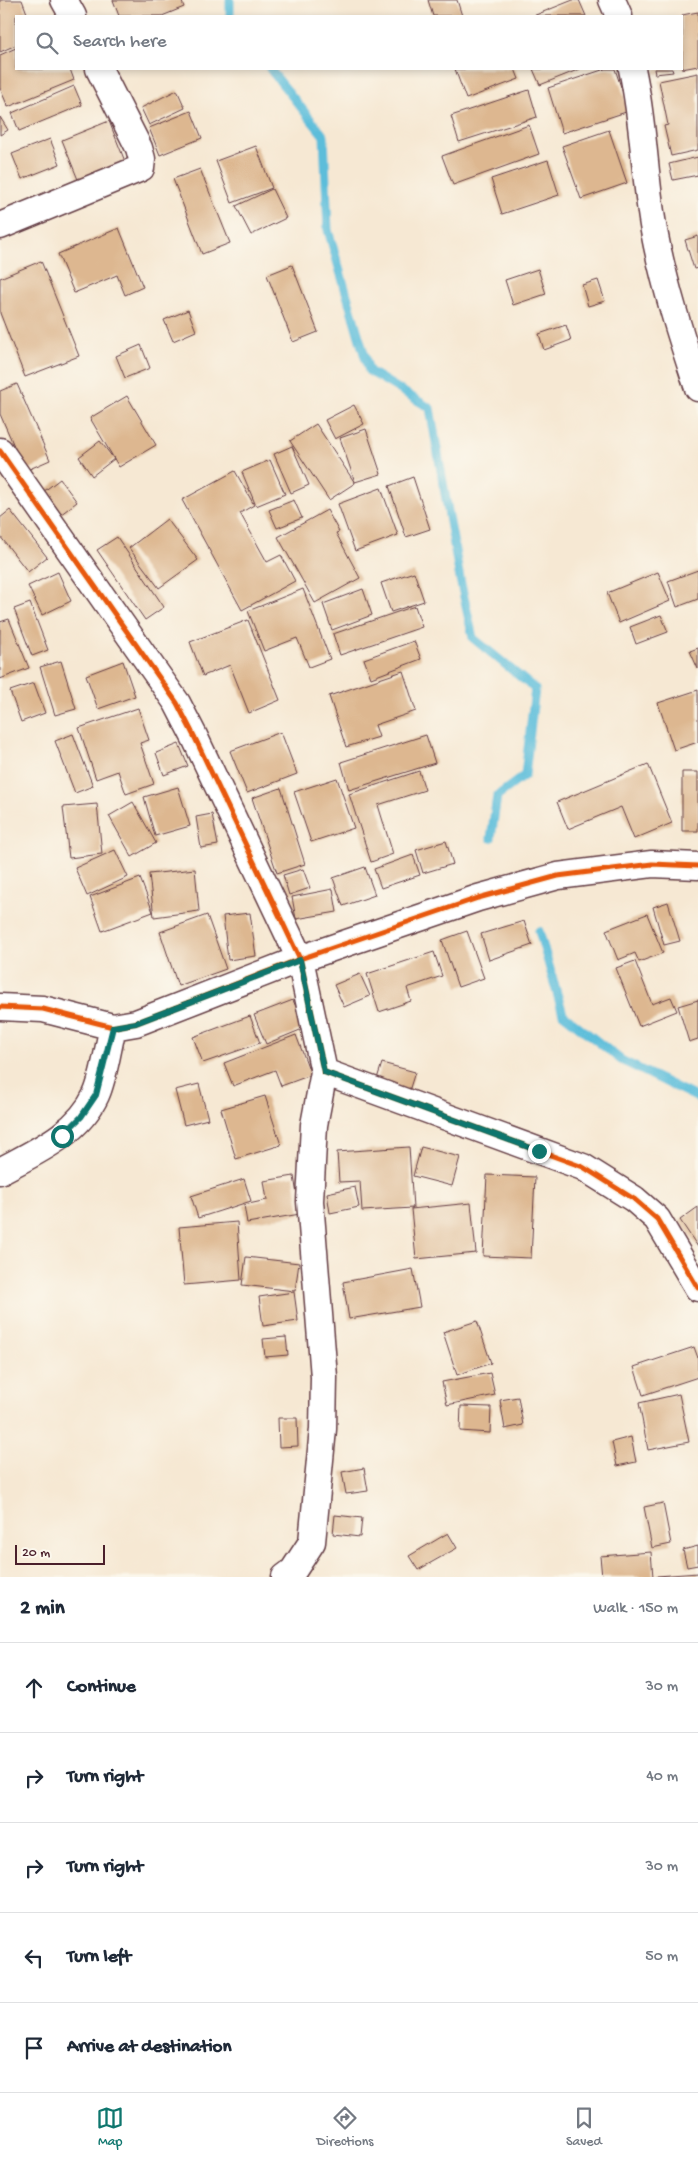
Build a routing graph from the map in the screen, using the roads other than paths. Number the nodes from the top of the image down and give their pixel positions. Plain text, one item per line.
1 (64, 0) edge
2 (612, 0) edge
3 (72, 15) edge
4 (619, 15) edge
5 (100, 70) edge
6 (632, 70) edge
7 (0, 226) edge
8 (698, 388) edge
9 (0, 451) edge
10 (698, 866) edge
11 (300, 960) junction
12 (0, 1007) edge
13 (113, 1027) junction
14 (324, 1072) junction
15 (0, 1171) edge
16 (698, 1288) edge
17 (285, 1577) edge

1 - 3 street
2 - 4 street
5 - 7 street
6 - 8 street
9 - 11 street
10 - 11 street
11 - 13 street
11 - 14 street
12 - 13 street
13 - 15 street
14 - 16 street
14 - 17 street

